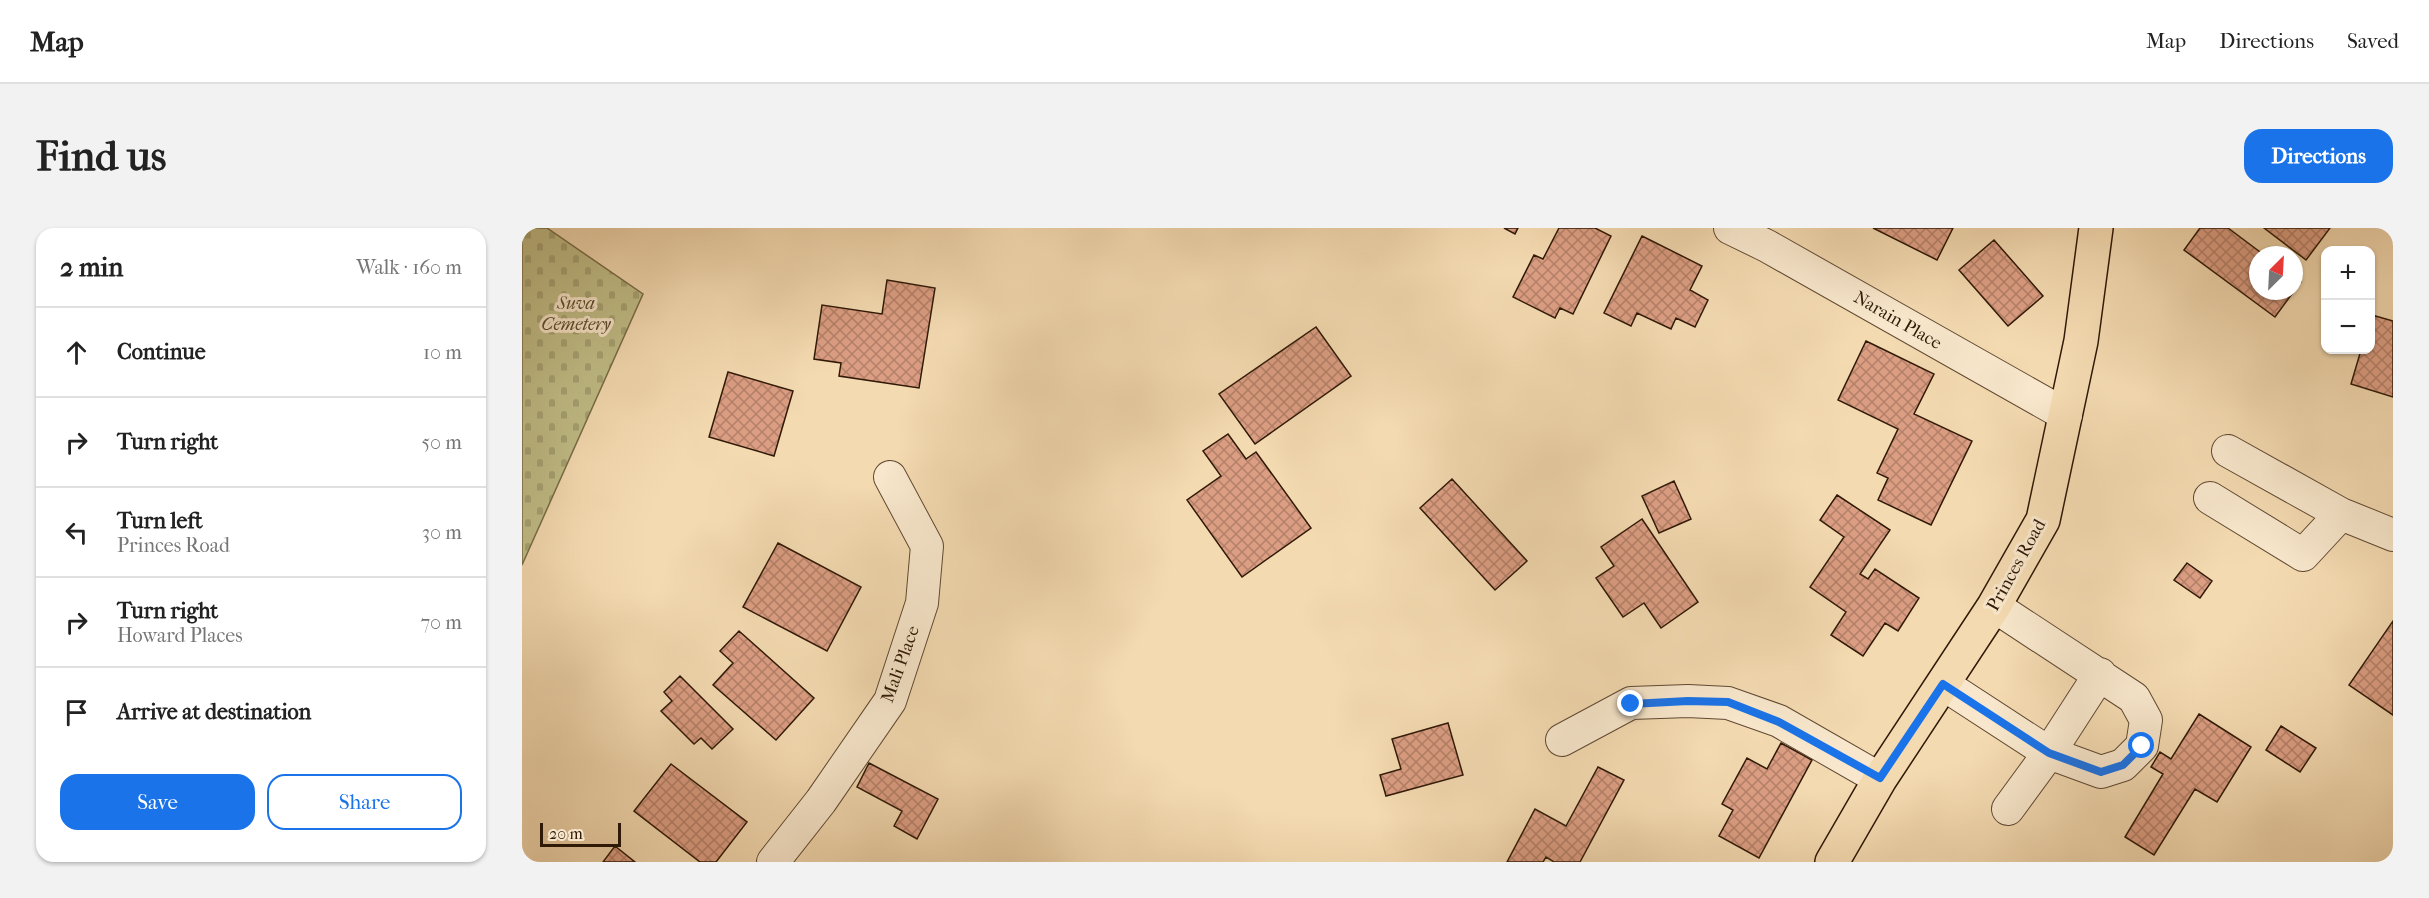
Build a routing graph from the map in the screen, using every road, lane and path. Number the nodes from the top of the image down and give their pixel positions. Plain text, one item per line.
1 (1730, 228) edge
2 (2096, 228) edge
3 (2066, 415) junction
4 (2228, 451) dead end
5 (890, 477) dead end
6 (2210, 498) dead end
7 (2341, 514) junction
8 (2393, 535) edge
9 (1994, 606) junction
10 (2100, 674) junction
11 (1943, 684) junction
12 (1562, 740) dead end
13 (2049, 753) junction
14 (1880, 778) junction
15 (2008, 809) dead end
16 (773, 862) edge
17 (1832, 862) edge

1 - 3 street, Narain Place
2 - 3 main road, Princes Road
3 - 9 main road, Princes Road
4 - 7 street
5 - 16 street, Mali Place
6 - 7 street
7 - 8 street
9 - 10 street
9 - 11 main road, Princes Road
10 - 13 street
10 - 13 street
11 - 13 street
11 - 14 main road, Princes Road
12 - 14 street
13 - 15 street
14 - 17 main road, Princes Road

